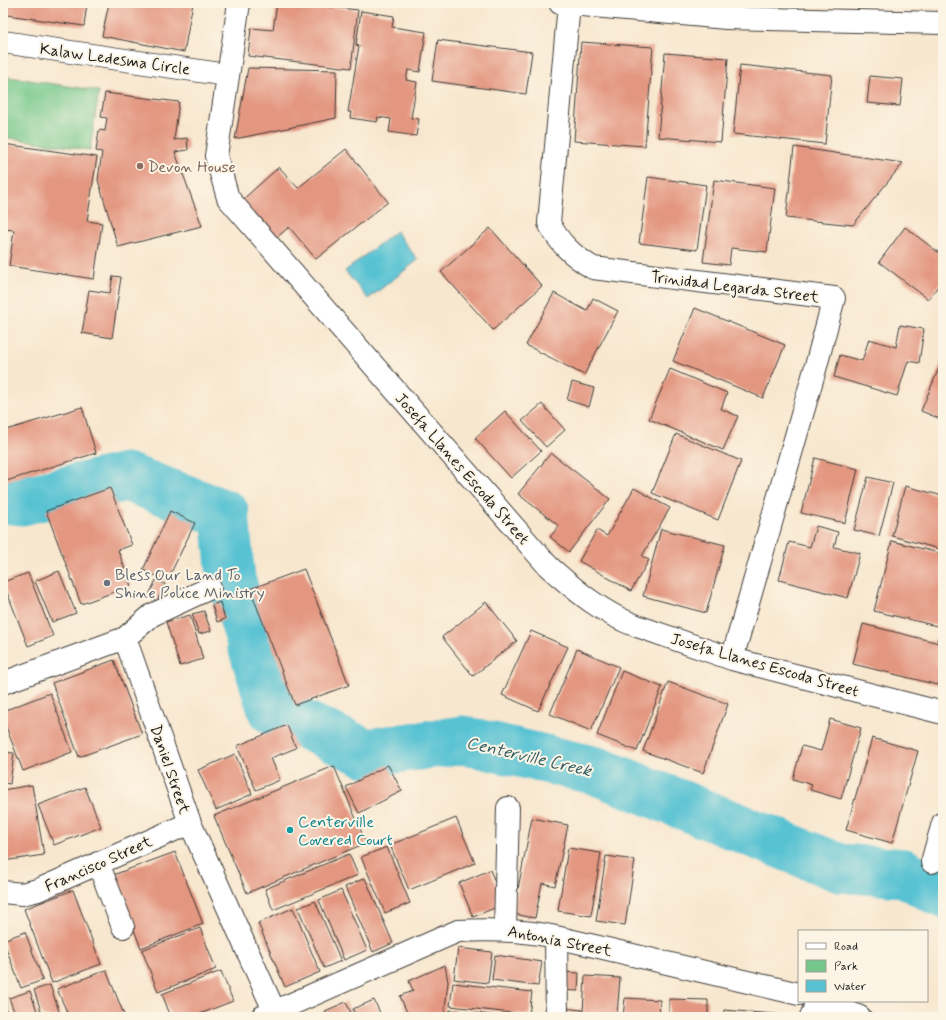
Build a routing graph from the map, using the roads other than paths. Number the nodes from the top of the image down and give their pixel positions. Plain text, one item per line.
1 (239, 3) edge
2 (564, 4) edge
3 (943, 23) edge
4 (3, 42) edge
5 (227, 74) junction
6 (210, 588) dead end
7 (125, 638) junction
8 (732, 658) junction
9 (3, 683) edge
10 (943, 713) edge
11 (508, 808) dead end
12 (943, 822) edge
13 (190, 823) junction
14 (932, 862) dead end
15 (98, 864) junction
16 (3, 892) edge
17 (124, 927) dead end
18 (505, 929) junction
19 (556, 937) junction
20 (798, 994) edge
21 (817, 1002) edge
22 (825, 1002) edge
23 (271, 1015) edge
24 (557, 1017) edge
25 (811, 1017) edge
26 (860, 1017) edge

1 - 5 street, Josefa Llanes Escoda Street
2 - 3 street
2 - 8 street, Trinidad Legarda Street
4 - 5 street, Kalaw Ledesma Circle
5 - 8 street, Josefa Llanes Escoda Street
6 - 7 street
7 - 9 street
7 - 13 street, Daniel Street
8 - 10 street, Josefa Llanes Escoda Street
11 - 18 street
12 - 14 street
13 - 15 street, Francisco Street
13 - 23 street, Daniel Street
15 - 16 street, Francisco Street
15 - 17 street
18 - 19 street, Antonia Street
18 - 23 street, Antonia Street
19 - 20 street, Antonia Street
19 - 24 street
21 - 25 street
22 - 26 street

